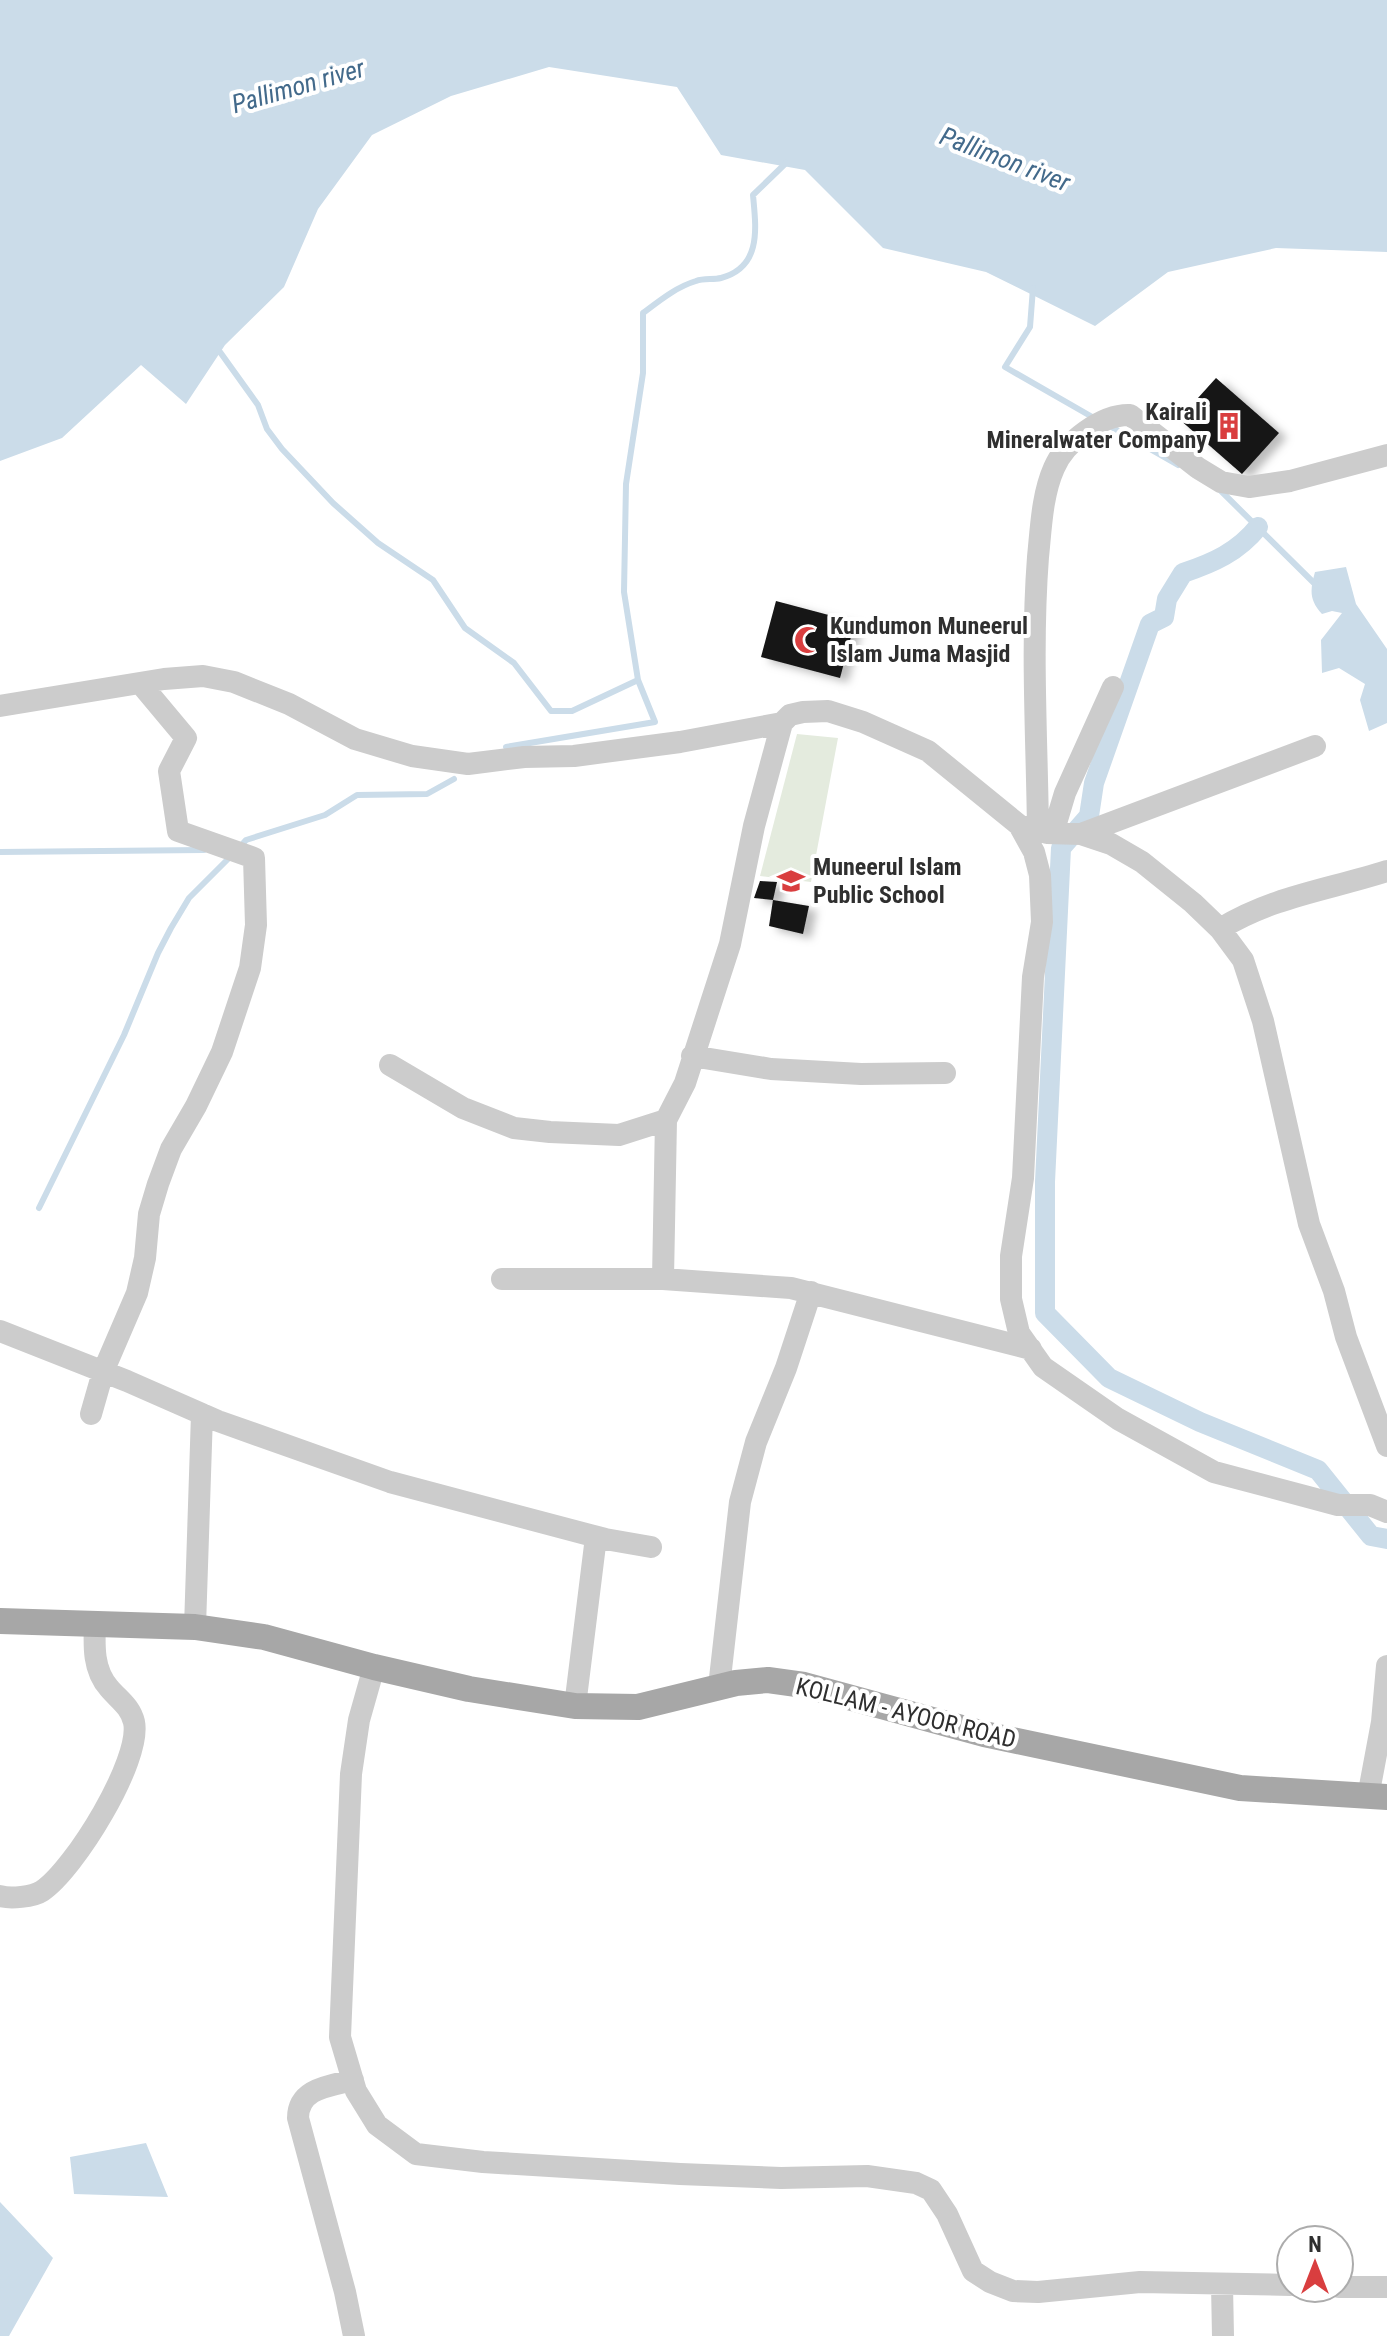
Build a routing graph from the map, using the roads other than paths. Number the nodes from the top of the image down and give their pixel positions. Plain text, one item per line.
1 (1387, 455) edge
2 (140, 683) junction
3 (1113, 687) dead end
4 (0, 706) edge
5 (782, 723) junction
6 (1315, 746) dead end
7 (1055, 832) junction
8 (1387, 871) edge
9 (1220, 929) junction
10 (692, 1056) junction
11 (390, 1065) dead end
12 (945, 1073) dead end
13 (666, 1120) junction
14 (502, 1279) dead end
15 (663, 1279) junction
16 (811, 1292) junction
17 (0, 1331) edge
18 (1031, 1349) junction
19 (103, 1372) junction
20 (91, 1414) dead end
21 (202, 1414) junction
22 (1387, 1446) edge
23 (1387, 1512) edge
24 (596, 1537) junction
25 (651, 1547) dead end
26 (0, 1621) edge
27 (95, 1623) junction
28 (195, 1627) junction
29 (1387, 1666) edge
30 (374, 1667) junction
31 (719, 1687) junction
32 (575, 1706) junction
33 (1377, 1797) edge
34 (0, 1896) edge
35 (353, 2080) junction
36 (1222, 2285) junction
37 (1275, 2285) edge
38 (1355, 2287) edge
39 (1387, 2287) edge
40 (354, 2336) edge
41 (1223, 2336) edge

1 - 7 street
2 - 4 street
2 - 5 street
2 - 19 street
3 - 7 street
5 - 7 street
5 - 10 street
6 - 7 street
7 - 9 street
7 - 18 street
8 - 9 street
9 - 22 street
10 - 12 street
10 - 13 street
11 - 13 street
13 - 15 street
14 - 15 street
15 - 16 street
16 - 18 street
16 - 31 street
17 - 19 street
18 - 23 street
19 - 20 street
19 - 21 street
21 - 24 street
21 - 28 street
24 - 25 street
24 - 32 street
26 - 27 main road, KOLLAM - AYOOR ROAD
27 - 28 main road, KOLLAM - AYOOR ROAD
27 - 34 street
28 - 30 main road, KOLLAM - AYOOR ROAD
29 - 33 street
30 - 32 main road, KOLLAM - AYOOR ROAD
30 - 35 street
31 - 32 main road, KOLLAM - AYOOR ROAD
31 - 33 main road, KOLLAM - AYOOR ROAD
35 - 36 street
35 - 40 street
36 - 37 street
36 - 41 street
38 - 39 street

